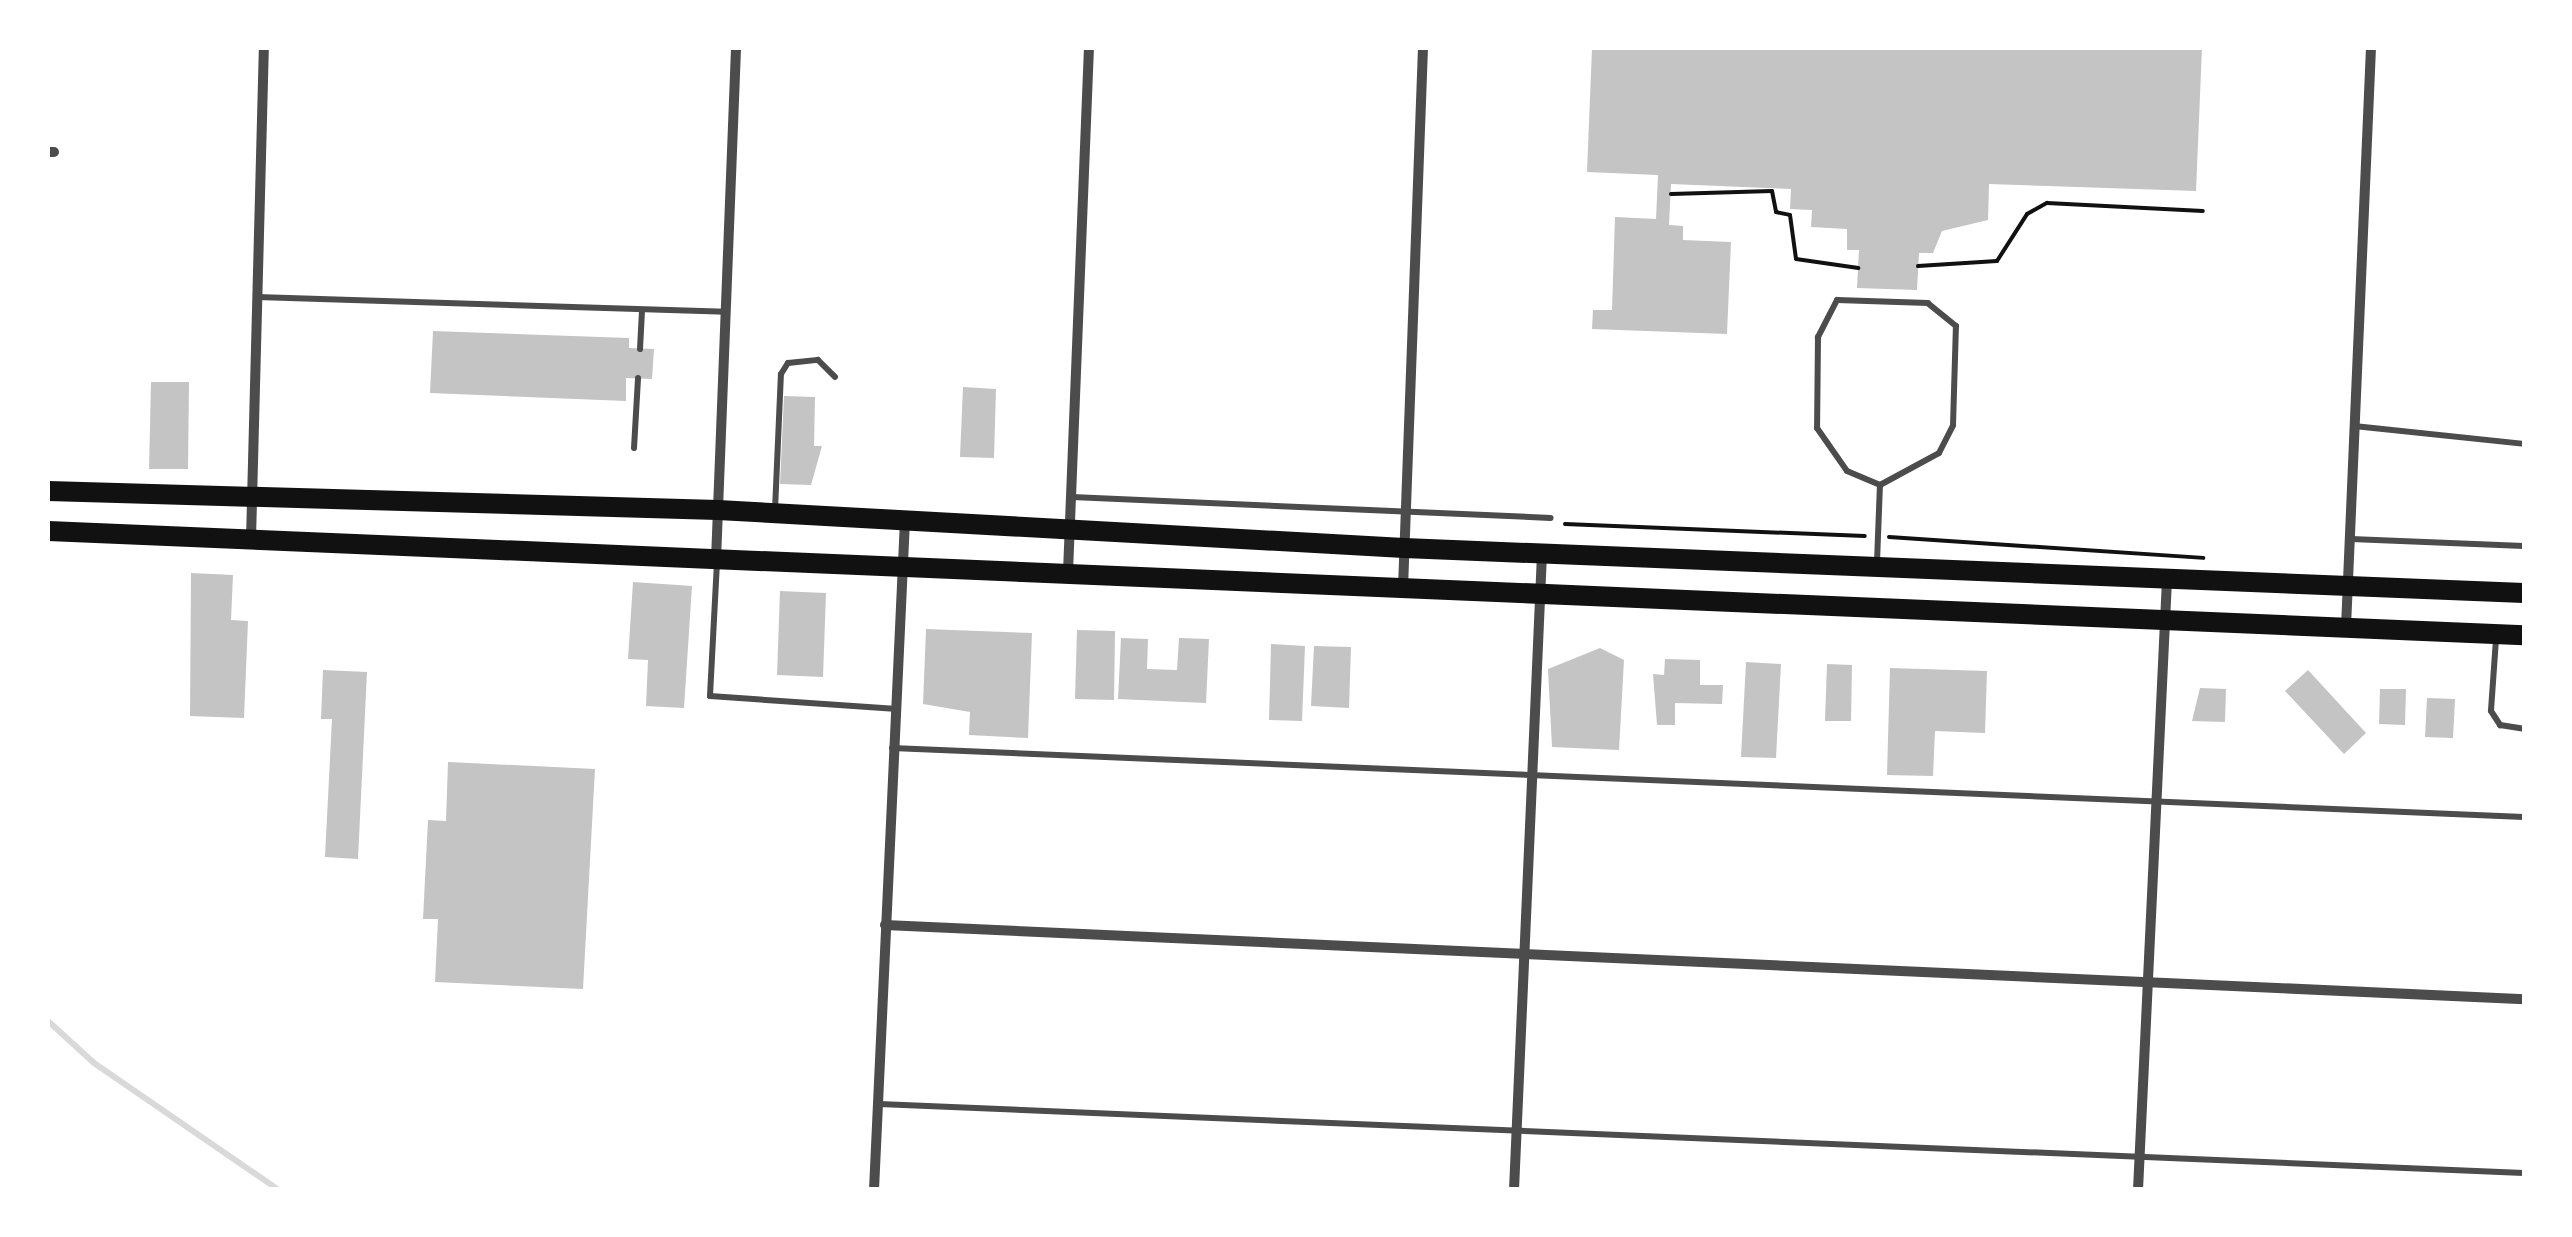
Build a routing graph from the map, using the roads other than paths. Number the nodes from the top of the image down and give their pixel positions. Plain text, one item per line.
1 (264, 48) edge
2 (736, 48) edge
3 (1089, 48) edge
4 (1423, 48) edge
5 (2371, 48) edge
6 (258, 297) junction
7 (642, 310) junction
8 (726, 312) junction
9 (640, 349) dead end
10 (835, 377) dead end
11 (638, 378) dead end
12 (2354, 426) junction
13 (2524, 444) edge
14 (634, 448) dead end
15 (1880, 486) junction
16 (48, 491) edge
17 (1072, 498) junction
18 (252, 500) junction
19 (718, 510) junction
20 (1404, 513) junction
21 (775, 514) junction
22 (1551, 518) dead end
23 (906, 521) junction
24 (1070, 529) junction
25 (48, 532) edge
26 (2350, 539) junction
27 (251, 540) junction
28 (2524, 546) edge
29 (1404, 548) junction
30 (1542, 554) junction
31 (716, 561) junction
32 (902, 568) junction
33 (1877, 568) junction
34 (1068, 572) junction
35 (2167, 580) junction
36 (2348, 586) junction
37 (1403, 588) junction
38 (1540, 592) junction
39 (2524, 592) edge
40 (2164, 618) junction
41 (2346, 627) junction
42 (2496, 634) junction
43 (2524, 635) edge
44 (894, 710) junction
45 (2524, 729) edge
46 (892, 748) junction
47 (1533, 776) junction
48 (2156, 803) junction
49 (2524, 817) edge
50 (885, 925) junction
51 (1526, 950) junction
52 (2149, 979) junction
53 (2524, 999) edge
54 (878, 1104) junction
55 (1516, 1133) junction
56 (2140, 1159) junction
57 (2524, 1173) edge
58 (874, 1190) edge
59 (1514, 1190) edge
60 (2138, 1190) edge

1 - 6 street
2 - 8 street
3 - 17 street
4 - 20 street
5 - 12 street
6 - 7 lane
6 - 18 street
7 - 8 lane
7 - 9 lane
8 - 19 street
10 - 21 lane
11 - 14 lane
12 - 13 lane
12 - 26 street
15 - 15 lane
15 - 33 lane
16 - 18 main road
17 - 20 lane
17 - 24 street
18 - 19 main road
18 - 27 street
19 - 21 main road
19 - 31 street
20 - 22 lane
20 - 29 street
21 - 23 main road
23 - 24 main road
23 - 32 street
24 - 29 main road
24 - 34 street
25 - 27 main road
26 - 28 lane
26 - 36 street
27 - 31 main road
29 - 30 main road
29 - 37 street
30 - 33 main road
30 - 38 street
31 - 32 main road
31 - 44 lane
32 - 34 main road
32 - 44 street
33 - 35 main road
34 - 37 main road
35 - 36 main road
35 - 40 street
36 - 39 main road
36 - 41 street
37 - 38 main road
38 - 40 main road
38 - 47 street
40 - 41 main road
40 - 48 street
41 - 42 main road
42 - 43 main road
42 - 45 lane
44 - 46 street
46 - 47 lane
46 - 50 street
47 - 48 lane
47 - 51 street
48 - 49 lane
48 - 52 street
50 - 51 street
50 - 54 street
51 - 52 street
51 - 55 street
52 - 53 street
52 - 56 street
54 - 55 lane
54 - 58 street
55 - 56 lane
55 - 59 street
56 - 57 lane
56 - 60 street

